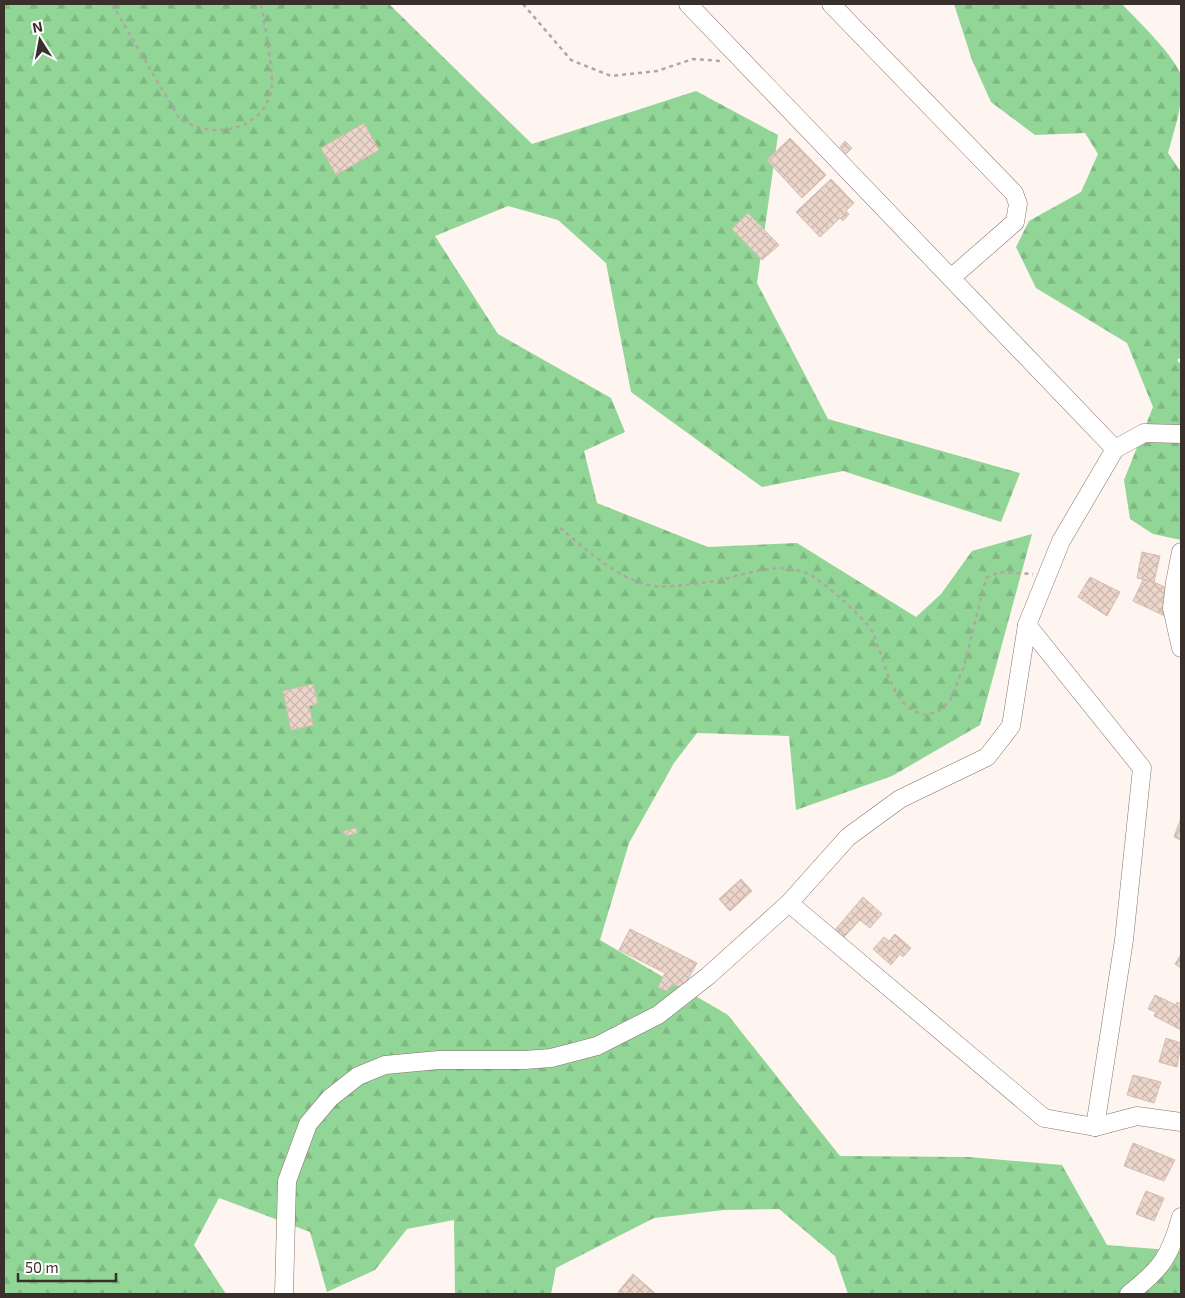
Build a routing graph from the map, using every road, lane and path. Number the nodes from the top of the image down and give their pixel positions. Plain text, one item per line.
1 (112, 4) edge
2 (261, 4) edge
3 (523, 4) edge
4 (688, 4) edge
5 (831, 4) edge
6 (745, 62) junction
7 (951, 278) junction
8 (1181, 434) edge
9 (1115, 449) junction
10 (560, 528) dead end
11 (1181, 552) edge
12 (1047, 575) junction
13 (1027, 625) junction
14 (1181, 648) edge
15 (789, 903) junction
16 (1181, 1122) edge
17 (1095, 1126) junction
18 (1181, 1217) edge
19 (284, 1294) edge
20 (1129, 1294) edge

1 - 2 path
3 - 6 path
4 - 6 street
5 - 7 street
6 - 7 street
7 - 9 street
8 - 9 street
9 - 12 street
10 - 12 path
11 - 14 street
12 - 13 street
13 - 15 street
13 - 17 street
15 - 17 street
15 - 19 street
16 - 17 street
18 - 20 street

